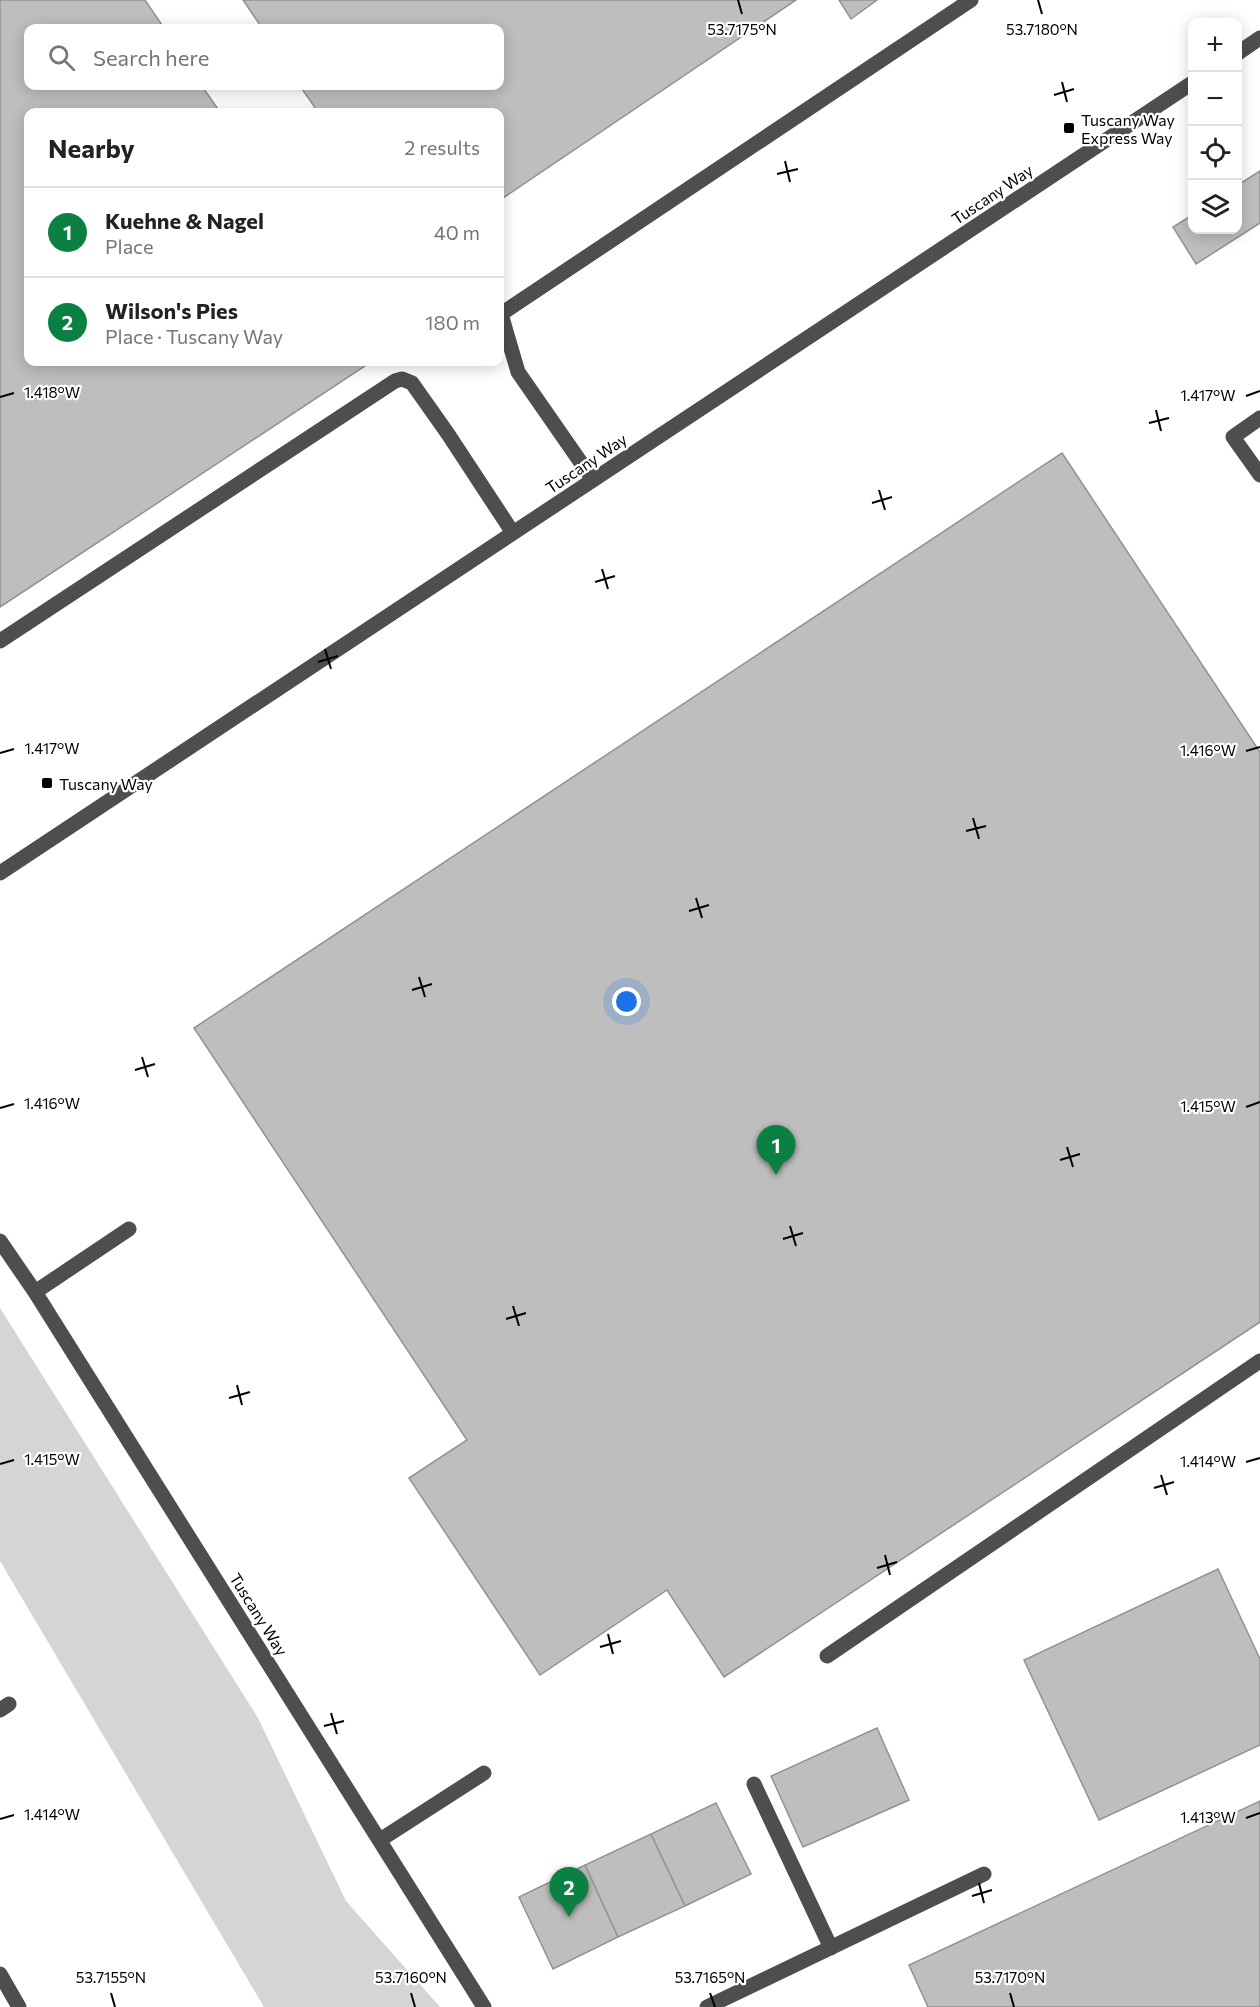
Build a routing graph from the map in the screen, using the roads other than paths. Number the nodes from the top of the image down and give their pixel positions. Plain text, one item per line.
1 (971, 0) edge
2 (1260, 38) edge
3 (1242, 50) edge
4 (1188, 86) edge
5 (504, 312) edge
6 (504, 324) edge
7 (1260, 418) edge
8 (1260, 475) edge
9 (592, 480) junction
10 (513, 533) junction
11 (0, 641) edge
12 (0, 873) edge
13 (129, 1229) dead end
14 (0, 1241) edge
15 (35, 1292) junction
16 (1260, 1361) edge
17 (827, 1656) dead end
18 (484, 1773) dead end
19 (754, 1784) dead end
20 (380, 1840) junction
21 (984, 1874) dead end
22 (831, 1948) junction
23 (0, 1974) edge
24 (19, 2007) edge
25 (484, 2007) edge
26 (707, 2007) edge

1 - 5 street
2 - 3 street
4 - 9 street, Tuscany Way
6 - 9 street
7 - 8 street
9 - 10 street, Tuscany Way
10 - 11 street
10 - 12 street, Tuscany Way
13 - 15 street
14 - 15 street, Tuscany Way
15 - 20 street, Tuscany Way
16 - 17 street
18 - 20 street
19 - 22 street
20 - 25 street, Tuscany Way
21 - 22 street
22 - 26 street
23 - 24 street

